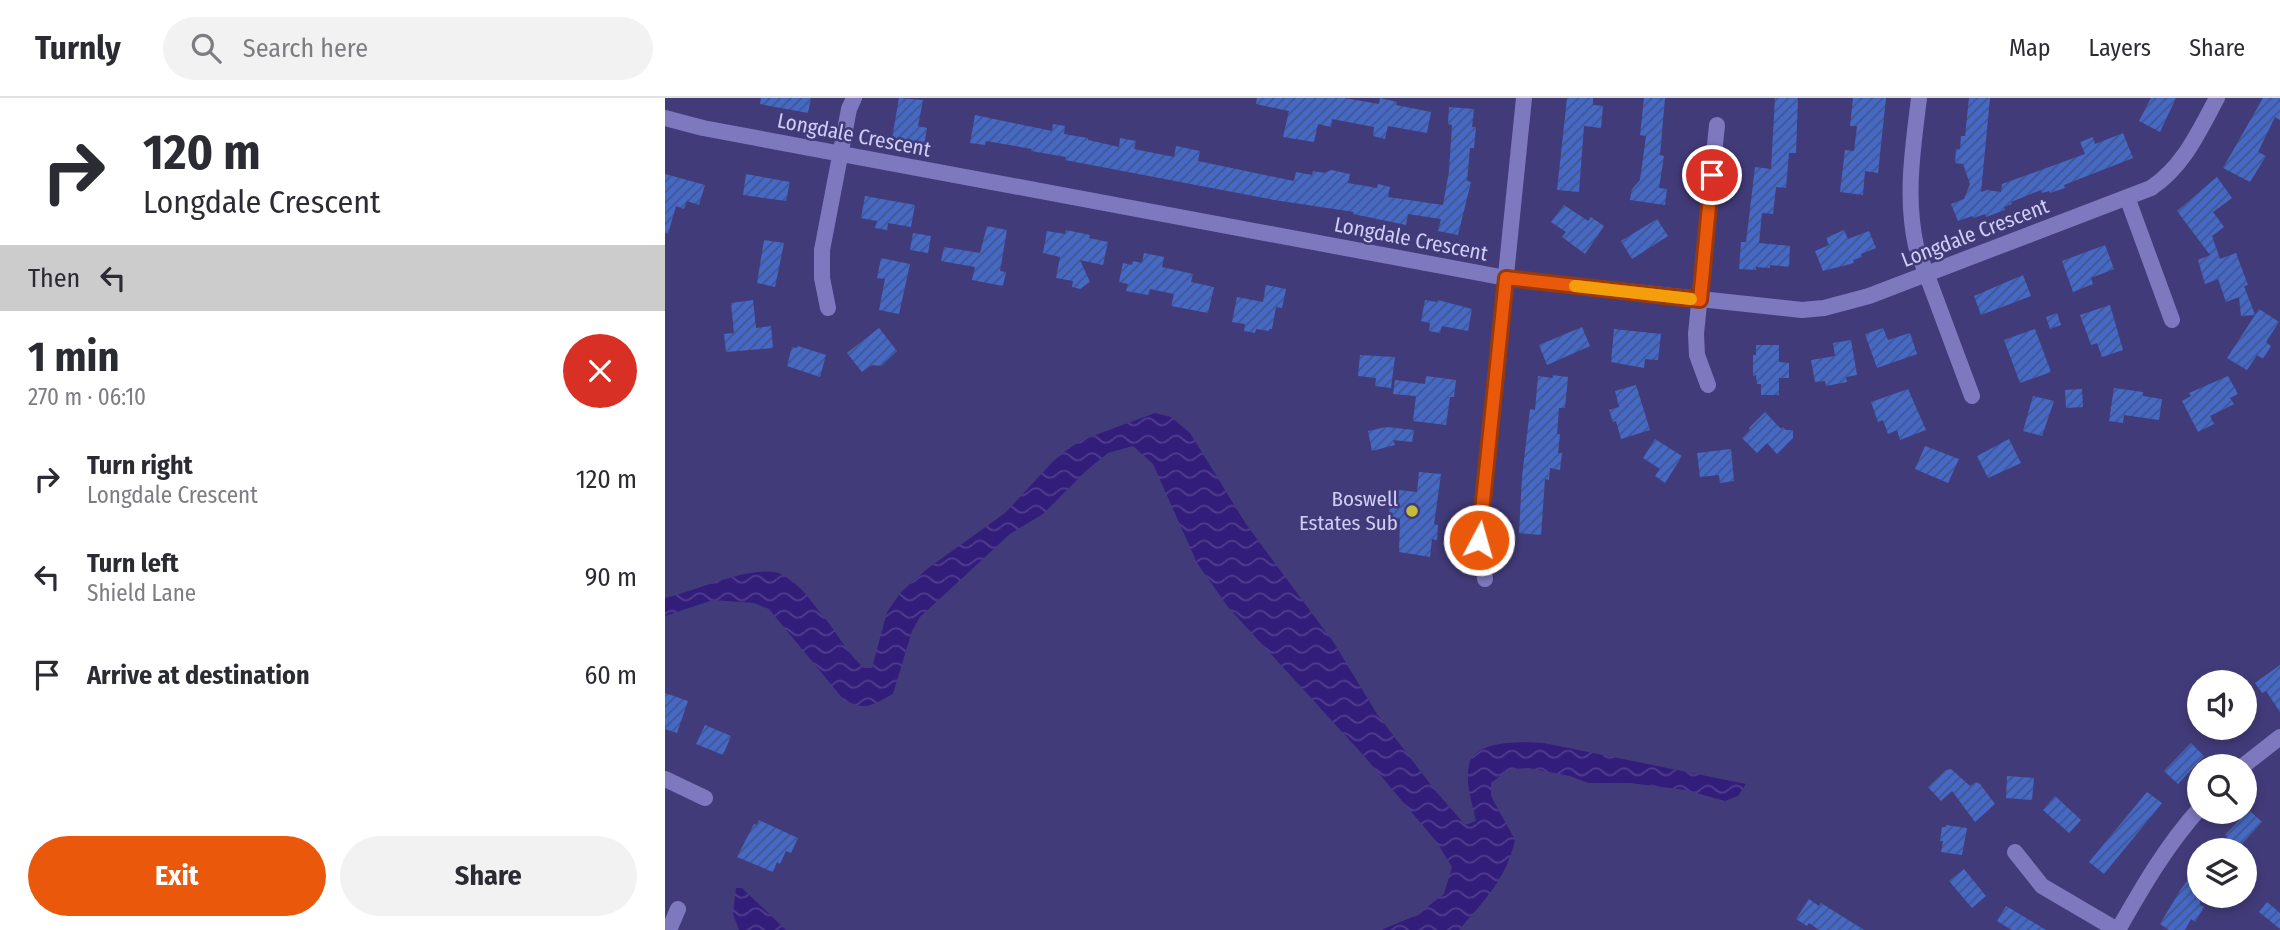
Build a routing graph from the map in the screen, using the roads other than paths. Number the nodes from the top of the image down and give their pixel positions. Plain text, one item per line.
1 (854, 98) edge
2 (1524, 98) edge
3 (1919, 98) edge
4 (2217, 98) edge
5 (665, 118) edge
6 (1717, 125) dead end
7 (841, 155) junction
8 (2127, 197) junction
9 (1928, 274) junction
10 (1506, 278) junction
11 (1700, 300) junction
12 (828, 308) dead end
13 (2172, 320) dead end
14 (1708, 386) dead end
15 (1972, 396) dead end
16 (1485, 579) dead end
17 (2280, 737) edge
18 (2257, 755) edge
19 (665, 779) edge
20 (705, 798) dead end
21 (2187, 822) edge
22 (2015, 852) dead end
23 (678, 909) dead end
24 (669, 930) edge
25 (2118, 930) edge

1 - 7 street
2 - 10 street
3 - 9 street
4 - 8 street, Longdale Crescent
5 - 7 street, Longdale Crescent
6 - 11 street
7 - 10 street, Longdale Crescent
7 - 12 street
8 - 9 street, Longdale Crescent
8 - 13 street
9 - 11 street, Longdale Crescent
9 - 15 street
10 - 11 street, Longdale Crescent
10 - 16 street
11 - 14 street
17 - 18 street
19 - 20 street
21 - 25 street
22 - 25 street
23 - 24 street

